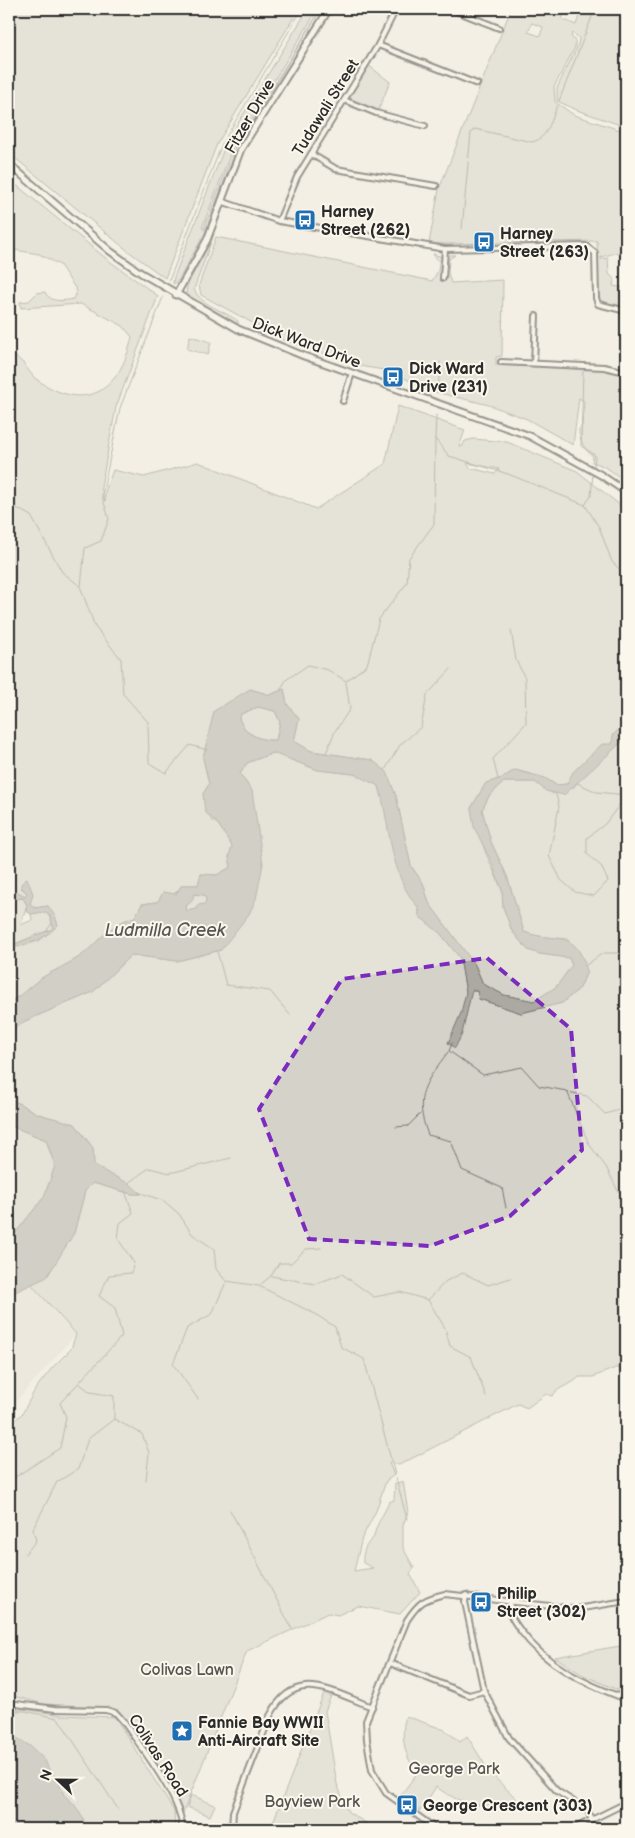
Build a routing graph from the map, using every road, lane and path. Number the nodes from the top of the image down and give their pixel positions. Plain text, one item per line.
1 (329, 9) edge
2 (396, 9) edge
3 (450, 9) edge
4 (499, 28) dead end
5 (378, 45) junction
6 (477, 84) dead end
7 (344, 100) junction
8 (425, 126) dead end
9 (311, 154) junction
10 (9, 164) edge
11 (436, 186) dead end
12 (221, 201) junction
13 (279, 221) junction
14 (445, 248) junction
15 (443, 278) dead end
16 (176, 295) junction
17 (626, 311) edge
18 (536, 316) dead end
19 (501, 362) dead end
20 (534, 364) junction
21 (626, 372) edge
22 (352, 373) junction
23 (343, 401) dead end
24 (626, 492) edge
25 (466, 1595) junction
26 (626, 1601) edge
27 (511, 1602) junction
28 (390, 1663) junction
29 (484, 1691) junction
30 (626, 1699) edge
31 (9, 1703) edge
32 (372, 1707) junction
33 (626, 1803) edge
34 (592, 1820) junction
35 (182, 1829) edge
36 (232, 1829) edge
37 (436, 1829) edge
38 (573, 1829) edge

1 - 12 street, Fitzer Drive
2 - 5 street, Tudawali Street
3 - 4 street
5 - 6 street
5 - 7 street, Tudawali Street
7 - 8 street
7 - 9 street, Tudawali Street
9 - 11 street
9 - 13 street, Tudawali Street
10 - 16 street, Dick Ward Drive
12 - 13 street
12 - 16 street, Fitzer Drive
13 - 14 street
14 - 15 street
14 - 17 street
16 - 22 street, Dick Ward Drive
18 - 20 street
19 - 20 street
20 - 21 street
22 - 23 street
22 - 24 street, Dick Ward Drive
25 - 27 street
25 - 28 street
25 - 29 street
26 - 27 street
27 - 30 street
28 - 29 street
28 - 32 street
29 - 34 street
31 - 35 street, Colivas Road
32 - 36 street
32 - 37 street
33 - 34 street
34 - 38 street

